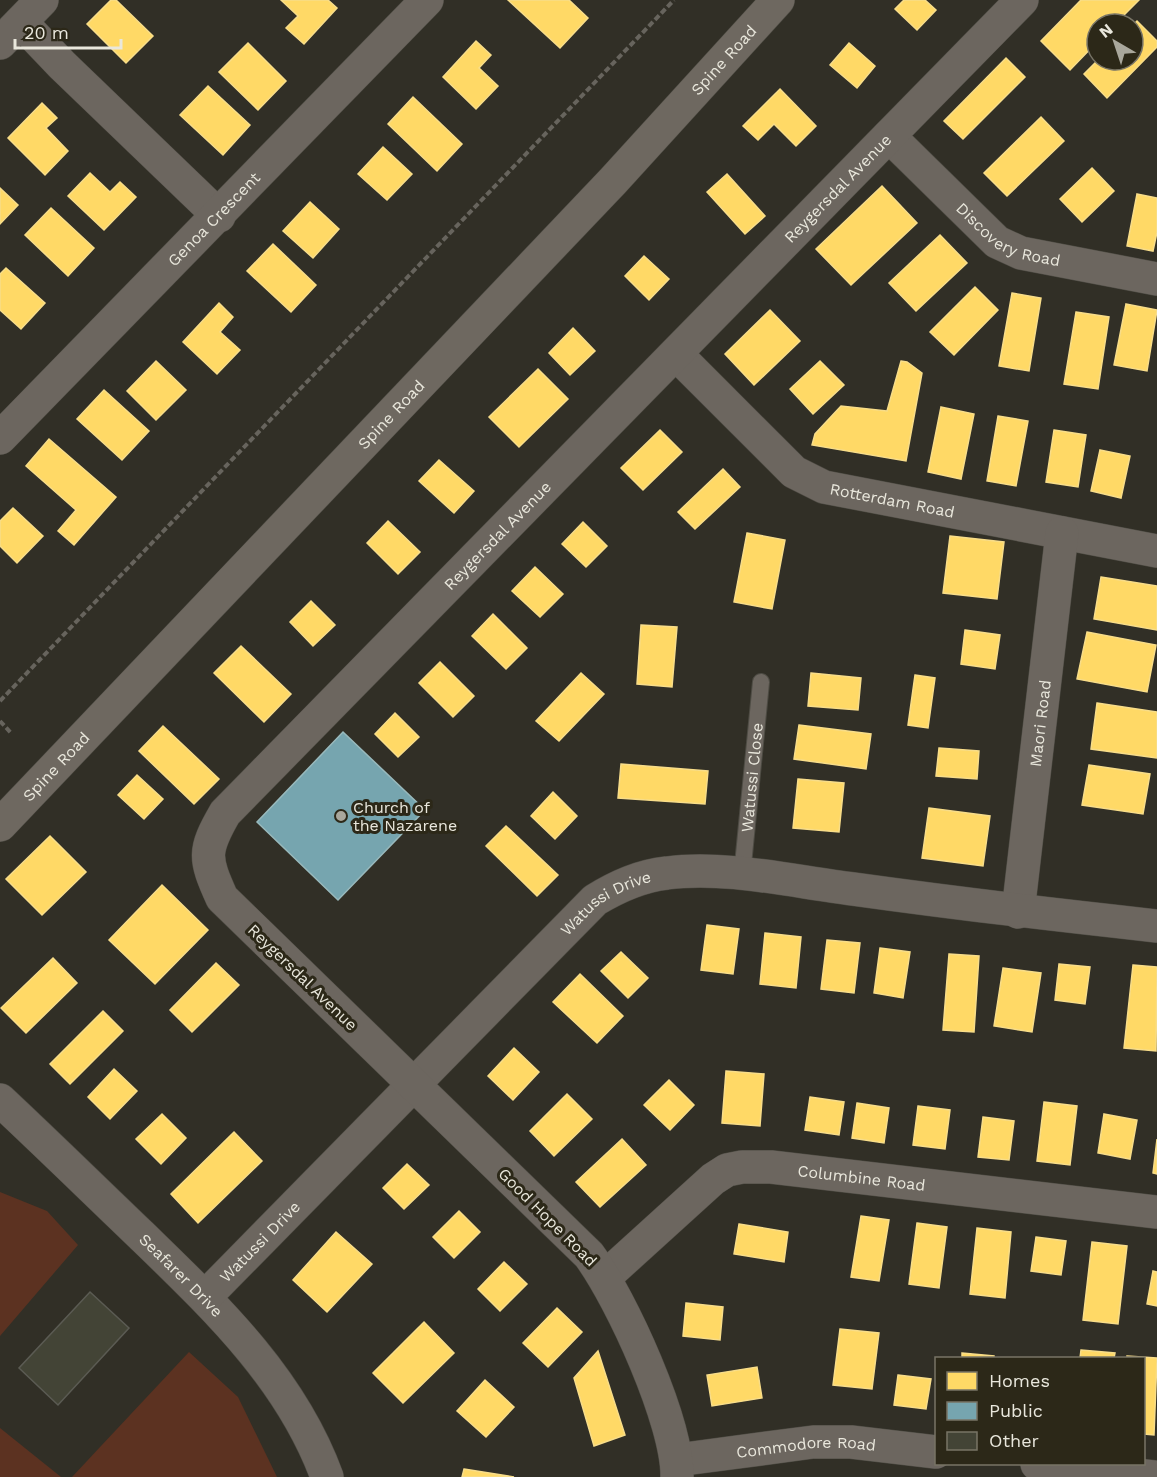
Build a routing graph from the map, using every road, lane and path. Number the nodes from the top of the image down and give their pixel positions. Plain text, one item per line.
1 (427, 0) edge
2 (674, 0) edge
3 (778, 0) edge
4 (1022, 0) edge
5 (21, 21) edge
6 (889, 136) junction
7 (219, 216) junction
8 (1157, 279) edge
9 (676, 354) junction
10 (0, 438) edge
11 (1062, 533) junction
12 (1157, 551) edge
13 (761, 682) dead end
14 (0, 700) edge
15 (0, 721) edge
16 (12, 734) dead end
17 (0, 825) edge
18 (742, 875) junction
19 (1018, 912) junction
20 (1157, 926) edge
21 (414, 1085) junction
22 (0, 1100) edge
23 (1157, 1212) edge
24 (605, 1277) junction
25 (205, 1297) junction
26 (935, 1452) edge
27 (1046, 1465) edge
28 (677, 1469) edge
29 (327, 1477) edge
30 (1154, 1477) edge

1 - 7 street, Genoa Crescent
2 - 14 path
3 - 17 main road, Spine Road
4 - 6 street, Reygersdal Avenue
5 - 7 street
6 - 8 street, Discovery Road
6 - 9 street, Reygersdal Avenue
7 - 10 street, Genoa Crescent
9 - 11 street, Rotterdam Road
9 - 21 street, Reygersdal Avenue
11 - 12 street, Rotterdam Road
11 - 19 street, Maori Road
13 - 18 lane, Watussi Close
15 - 16 path
18 - 19 street, Watussi Drive
18 - 21 street, Watussi Drive
19 - 20 street, Watussi Drive
21 - 24 street, Good Hope Road
21 - 25 street, Watussi Drive
22 - 25 street, Seafarer Drive
23 - 24 street, Columbine Road
24 - 28 street, Good Hope Road
25 - 29 street, Seafarer Drive
26 - 28 street, Commodore Road
27 - 30 street

